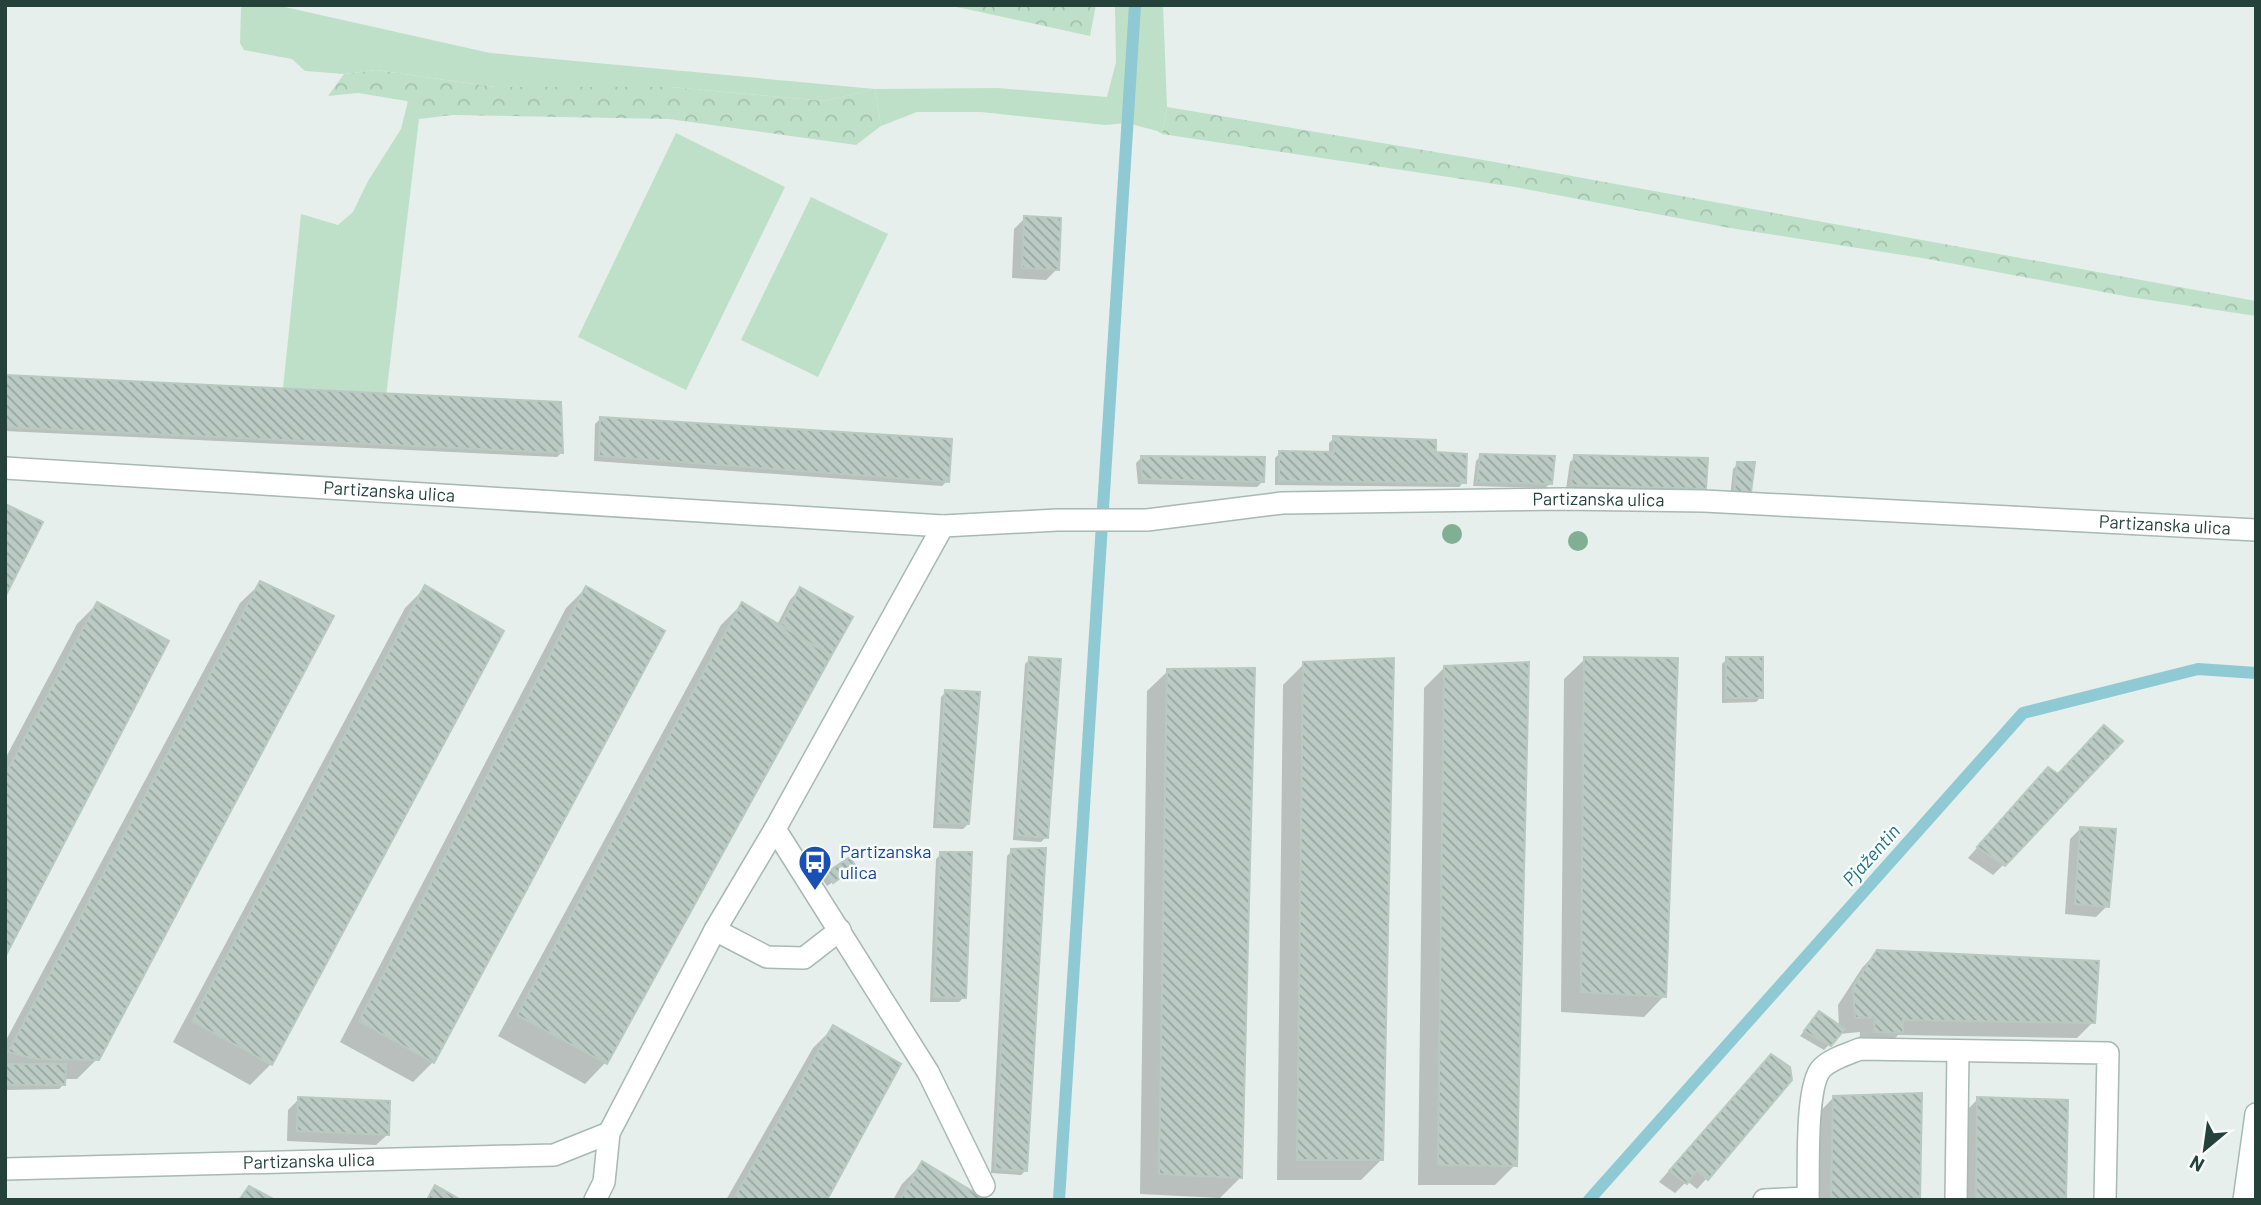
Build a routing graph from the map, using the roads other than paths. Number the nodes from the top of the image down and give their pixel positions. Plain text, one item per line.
1 (5, 468) edge
2 (943, 526) junction
3 (2256, 530) edge
4 (775, 830) junction
5 (715, 930) junction
6 (840, 930) junction
7 (1958, 1051) junction
8 (2256, 1114) edge
9 (609, 1133) junction
10 (5, 1168) edge
11 (984, 1186) dead end
12 (1808, 1199) edge
13 (595, 1200) edge
14 (1764, 1200) edge
15 (1956, 1200) edge
16 (2105, 1200) edge
17 (2245, 1200) edge

1 - 2 street, Partizanska ulica
2 - 3 street, Partizanska ulica
2 - 4 street
4 - 5 street
4 - 6 street
5 - 6 street
5 - 9 street
6 - 11 street
7 - 12 street
7 - 15 street
7 - 16 street
8 - 17 street
9 - 10 street, Partizanska ulica
9 - 13 street
12 - 14 street

